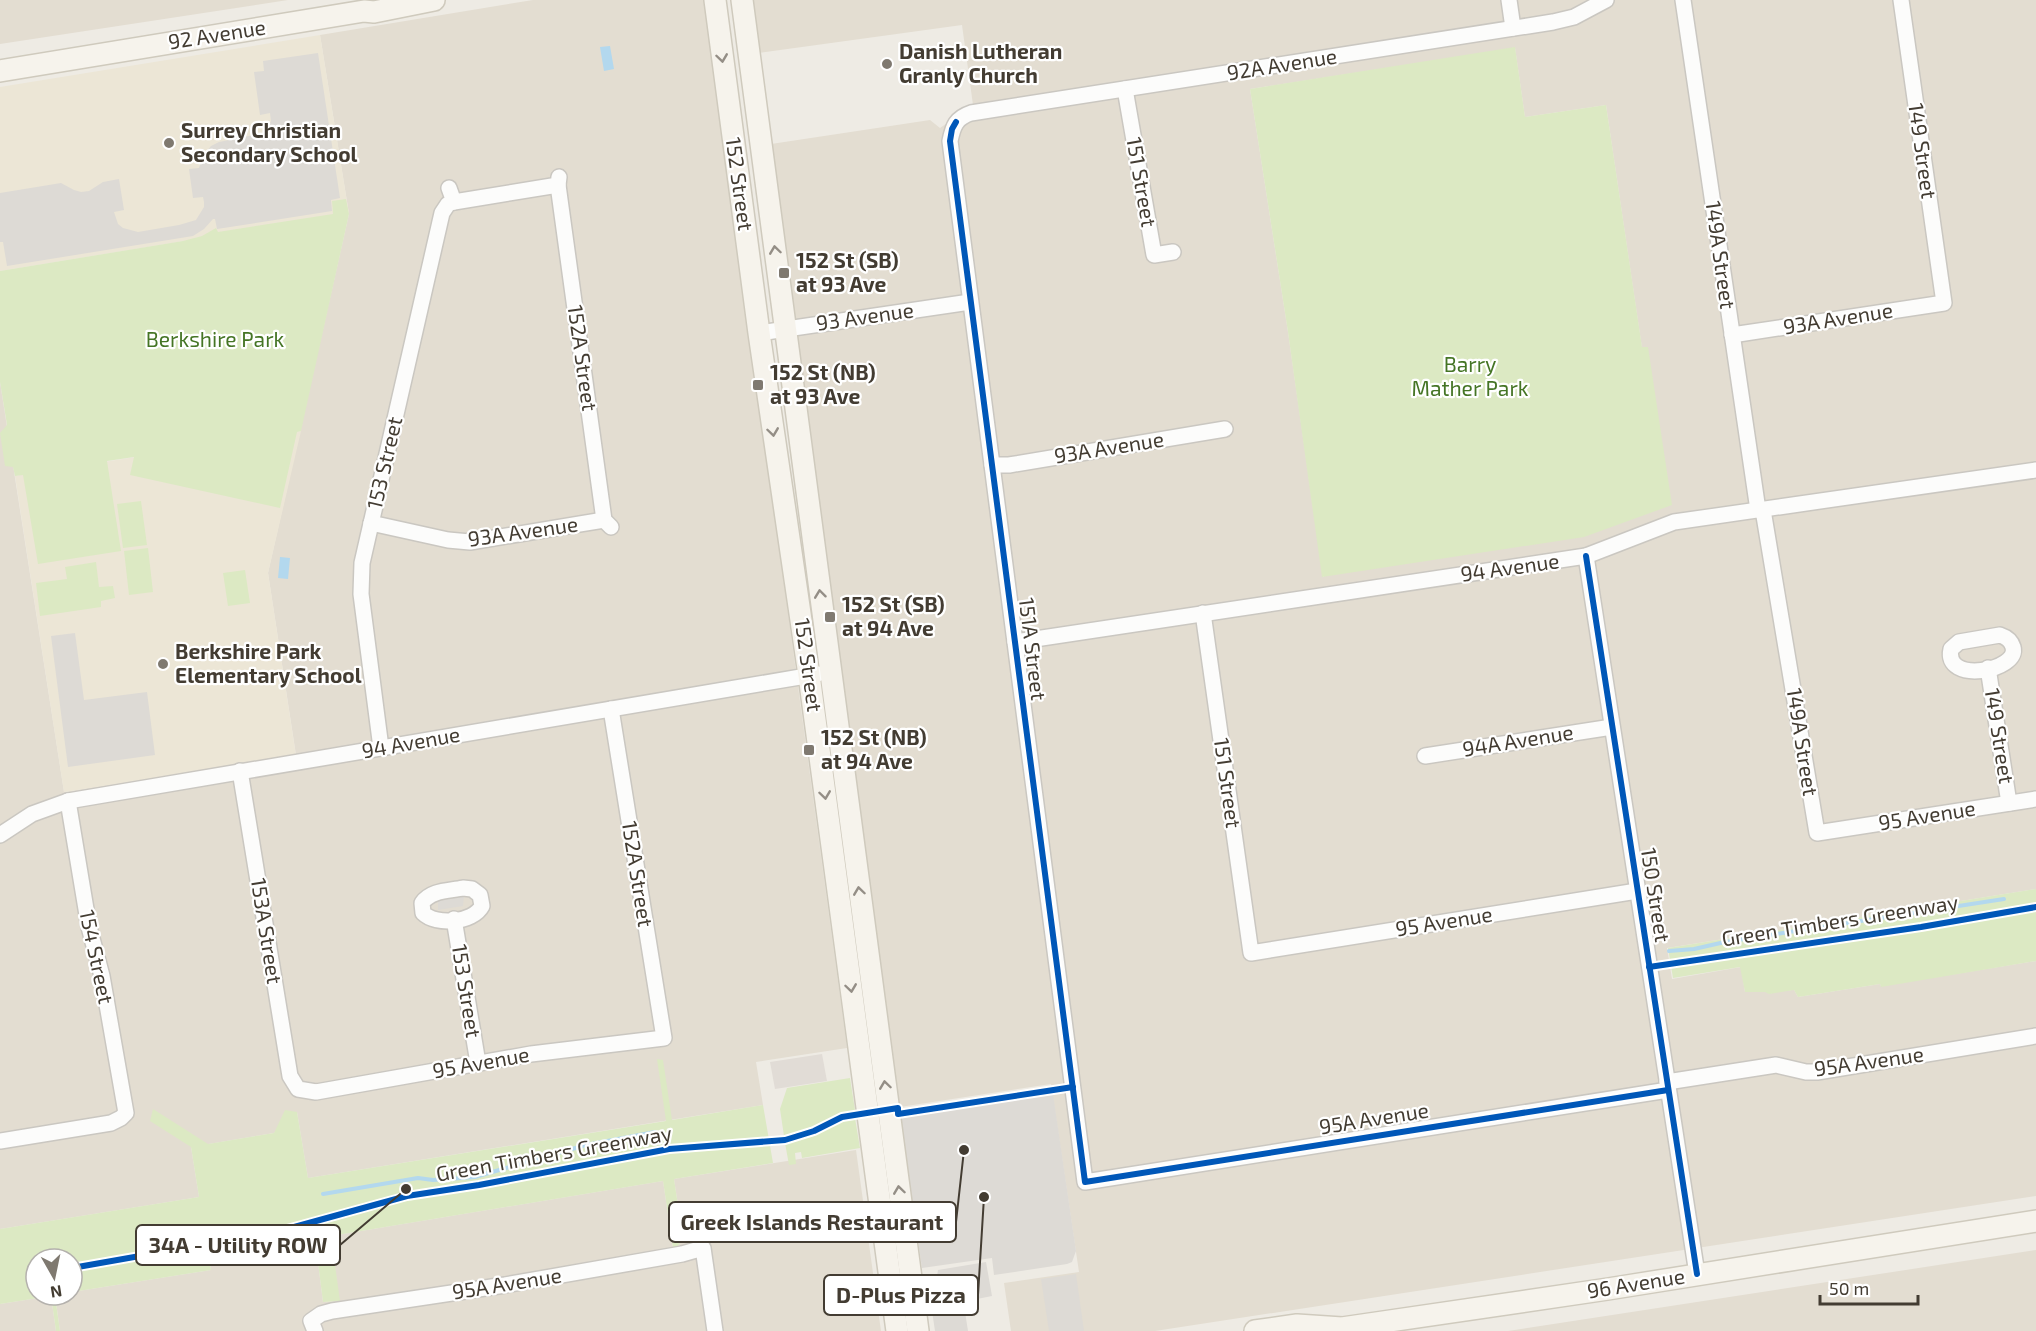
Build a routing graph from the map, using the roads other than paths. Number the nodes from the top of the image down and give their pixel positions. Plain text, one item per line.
1 (715, 0) edge
2 (742, 0) edge
3 (1509, 0) edge
4 (1606, 0) edge
5 (1683, 0) edge
6 (1901, 0) edge
7 (424, 1) edge
8 (1513, 28) junction
9 (0, 70) edge
10 (1125, 89) junction
11 (956, 122) joint
12 (558, 181) joint
13 (1173, 252) dead end
14 (970, 302) junction
15 (1944, 303) joint
16 (785, 329) junction
17 (759, 333) junction
18 (1732, 335) junction
19 (1225, 429) dead end
20 (992, 465) junction
21 (2036, 470) edge
22 (1760, 510) junction
23 (371, 523) junction
24 (608, 523) joint
25 (1586, 556) junction
26 (1203, 613) junction
27 (1015, 642) junction
28 (1988, 668) dead end
29 (820, 674) junction
30 (610, 709) junction
31 (1612, 727) junction
32 (381, 748) junction
33 (1425, 756) dead end
34 (240, 771) junction
35 (2036, 799) edge
36 (68, 801) junction
37 (2009, 803) junction
38 (1817, 833) joint
39 (0, 835) edge
40 (1637, 891) junction
41 (454, 920) dead end
42 (1251, 953) joint
43 (2036, 1036) edge
44 (664, 1038) joint
45 (478, 1063) junction
46 (1668, 1086) junction
47 (298, 1089) joint
48 (870, 1131) junction
49 (0, 1142) edge
50 (893, 1143) junction
51 (1085, 1182) joint
52 (2036, 1221) edge
53 (1697, 1274) junction
54 (313, 1326) edge
55 (1339, 1330) edge
56 (715, 1331) edge
57 (897, 1331) edge
58 (918, 1331) edge
59 (1254, 1331) edge

1 -> 17 main road, 152 Street
16 -> 2 main road, 152 Street
3 - 8 street
4 - 8 street, 92A Avenue
5 - 18 street, 149A Street
6 - 15 street, 149 Street
7 - 9 main road, 92 Avenue
8 - 10 street, 92A Avenue
10 - 11 street, 92A Avenue
10 - 13 street, 151 Street
11 - 14 street, 151A Street
12 - 23 street, 153 Street
12 - 24 street, 152A Street
14 - 16 street, 93 Avenue
14 - 20 street, 151A Street
15 - 18 street, 93A Avenue
16 - 17 street, 93 Avenue
29 -> 16 main road, 152 Street
17 -> 29 main road, 152 Street
18 - 22 street, 149A Street
19 - 20 street, 93A Avenue
20 - 27 street, 151A Street
21 - 22 street, 94 Avenue
22 - 25 street, 94 Avenue
22 - 38 street, 149A Street
23 - 24 street, 93A Avenue
23 - 32 street, 153 Street
25 - 26 street, 94 Avenue
25 - 31 street, 150 Street
26 - 27 street, 94 Avenue
26 - 42 street, 151 Street
27 - 51 street, 151A Street
28 - 37 street, 149 Street
29 - 30 street, 94 Avenue
29 -> 48 main road, 152 Street
50 -> 29 main road, 152 Street
30 - 32 street, 94 Avenue
30 - 44 street, 152A Street
31 - 33 street, 94A Avenue
31 - 40 street, 150 Street
32 - 34 street, 94 Avenue
34 - 36 street, 94 Avenue
34 - 47 street, 153A Street
35 - 37 street, 95 Avenue
36 - 39 street, 94 Avenue
36 - 49 street, 154 Street
37 - 38 street, 95 Avenue
40 - 42 street, 95 Avenue
40 - 46 street, 150 Street
41 - 45 street, 153 Street
43 - 46 street, 95A Avenue
44 - 45 street, 95 Avenue
45 - 47 street, 95 Avenue
46 - 51 street, 95A Avenue
46 - 53 street, 150 Street
48 - 50 main road
48 - 57 main road, 152 Street
58 -> 50 main road, 152 Street
52 - 53 main road, 96 Avenue
53 - 55 main road, 96 Avenue
54 - 56 street, 95A Avenue
55 - 59 main road, 96 Avenue

